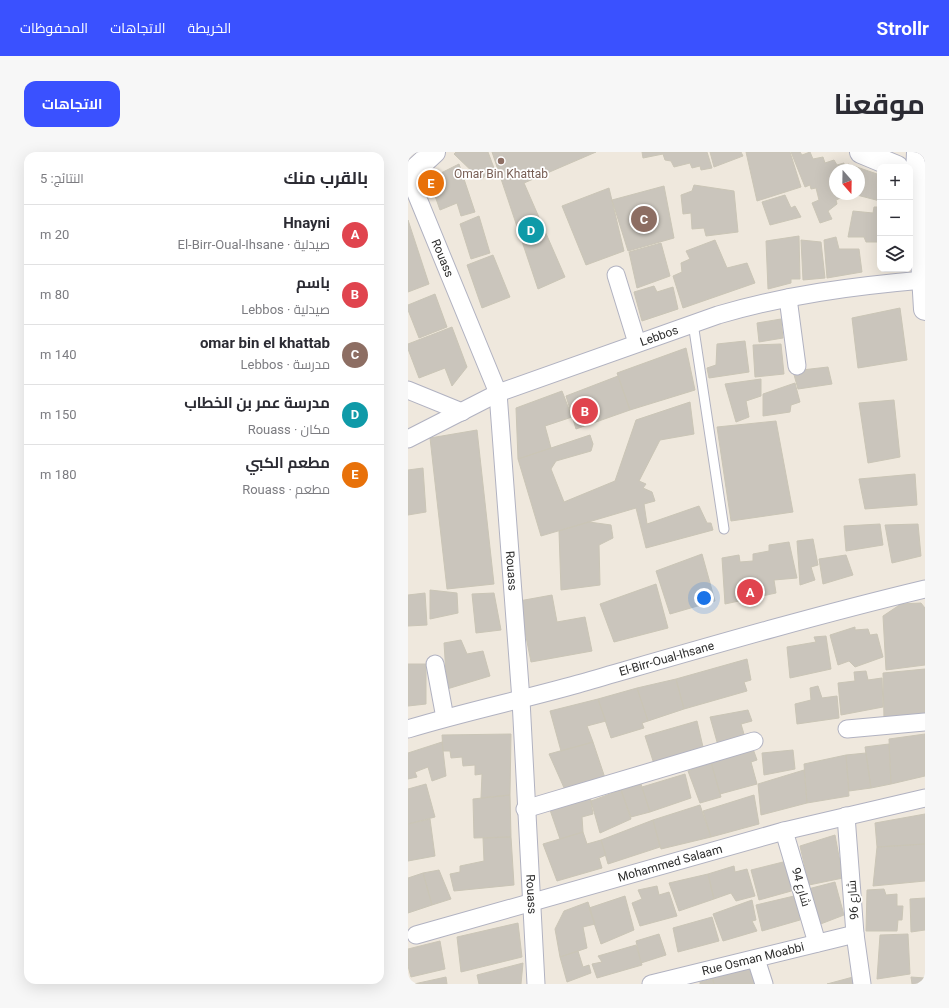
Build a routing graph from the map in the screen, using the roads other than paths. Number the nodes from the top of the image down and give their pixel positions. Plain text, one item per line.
1 (434, 152) edge
2 (861, 152) edge
3 (900, 152) edge
4 (918, 152) edge
5 (890, 164) edge
6 (917, 174) edge
7 (408, 175) edge
8 (924, 268) edge
9 (616, 274) dead end
10 (788, 298) junction
11 (925, 309) edge
12 (693, 323) junction
13 (636, 343) junction
14 (797, 366) dead end
15 (408, 390) edge
16 (498, 393) junction
17 (462, 412) junction
18 (408, 440) edge
19 (724, 529) dead end
20 (925, 588) edge
21 (435, 664) dead end
22 (521, 700) junction
23 (446, 718) junction
24 (925, 722) edge
25 (847, 729) dead end
26 (408, 730) edge
27 (754, 741) dead end
28 (925, 798) edge
29 (525, 809) junction
30 (846, 816) junction
31 (784, 831) junction
32 (531, 904) junction
33 (855, 934) junction
34 (416, 935) dead end
35 (817, 943) junction
36 (756, 959) junction
37 (536, 984) edge
38 (651, 984) edge
39 (764, 984) edge
40 (862, 984) edge

1 - 7 street
2 - 5 street
3 - 6 street
4 - 6 street
6 - 8 street
7 - 16 street, Rouass
8 - 10 street, Lebbos
8 - 11 street
9 - 13 street
10 - 12 street, Lebbos
10 - 14 street
12 - 13 street, Lebbos
12 - 19 lane
13 - 16 street, Lebbos
15 - 17 street
16 - 17 street, Lebbos
16 - 22 street, Rouass
17 - 18 street, Lebbos
20 - 22 street, El-Birr-Oual-Ihsane
21 - 23 street
22 - 23 street, El-Birr-Oual-Ihsane
22 - 29 street, Rouass
23 - 26 street, El-Birr-Oual-Ihsane
24 - 25 street
27 - 29 street
28 - 30 street, Mohammed Salaam
29 - 32 street, Rouass
30 - 31 street, Mohammed Salaam
30 - 33 street, شارع 96
31 - 32 street, Mohammed Salaam
31 - 35 street, شارع 94
32 - 34 street, Mohammed Salaam
32 - 37 street, Rouass
33 - 35 street, Rue Osman Moabbi
33 - 40 street, شارع 96
35 - 36 street, Rue Osman Moabbi
36 - 38 street, Rue Osman Moabbi
36 - 39 street

